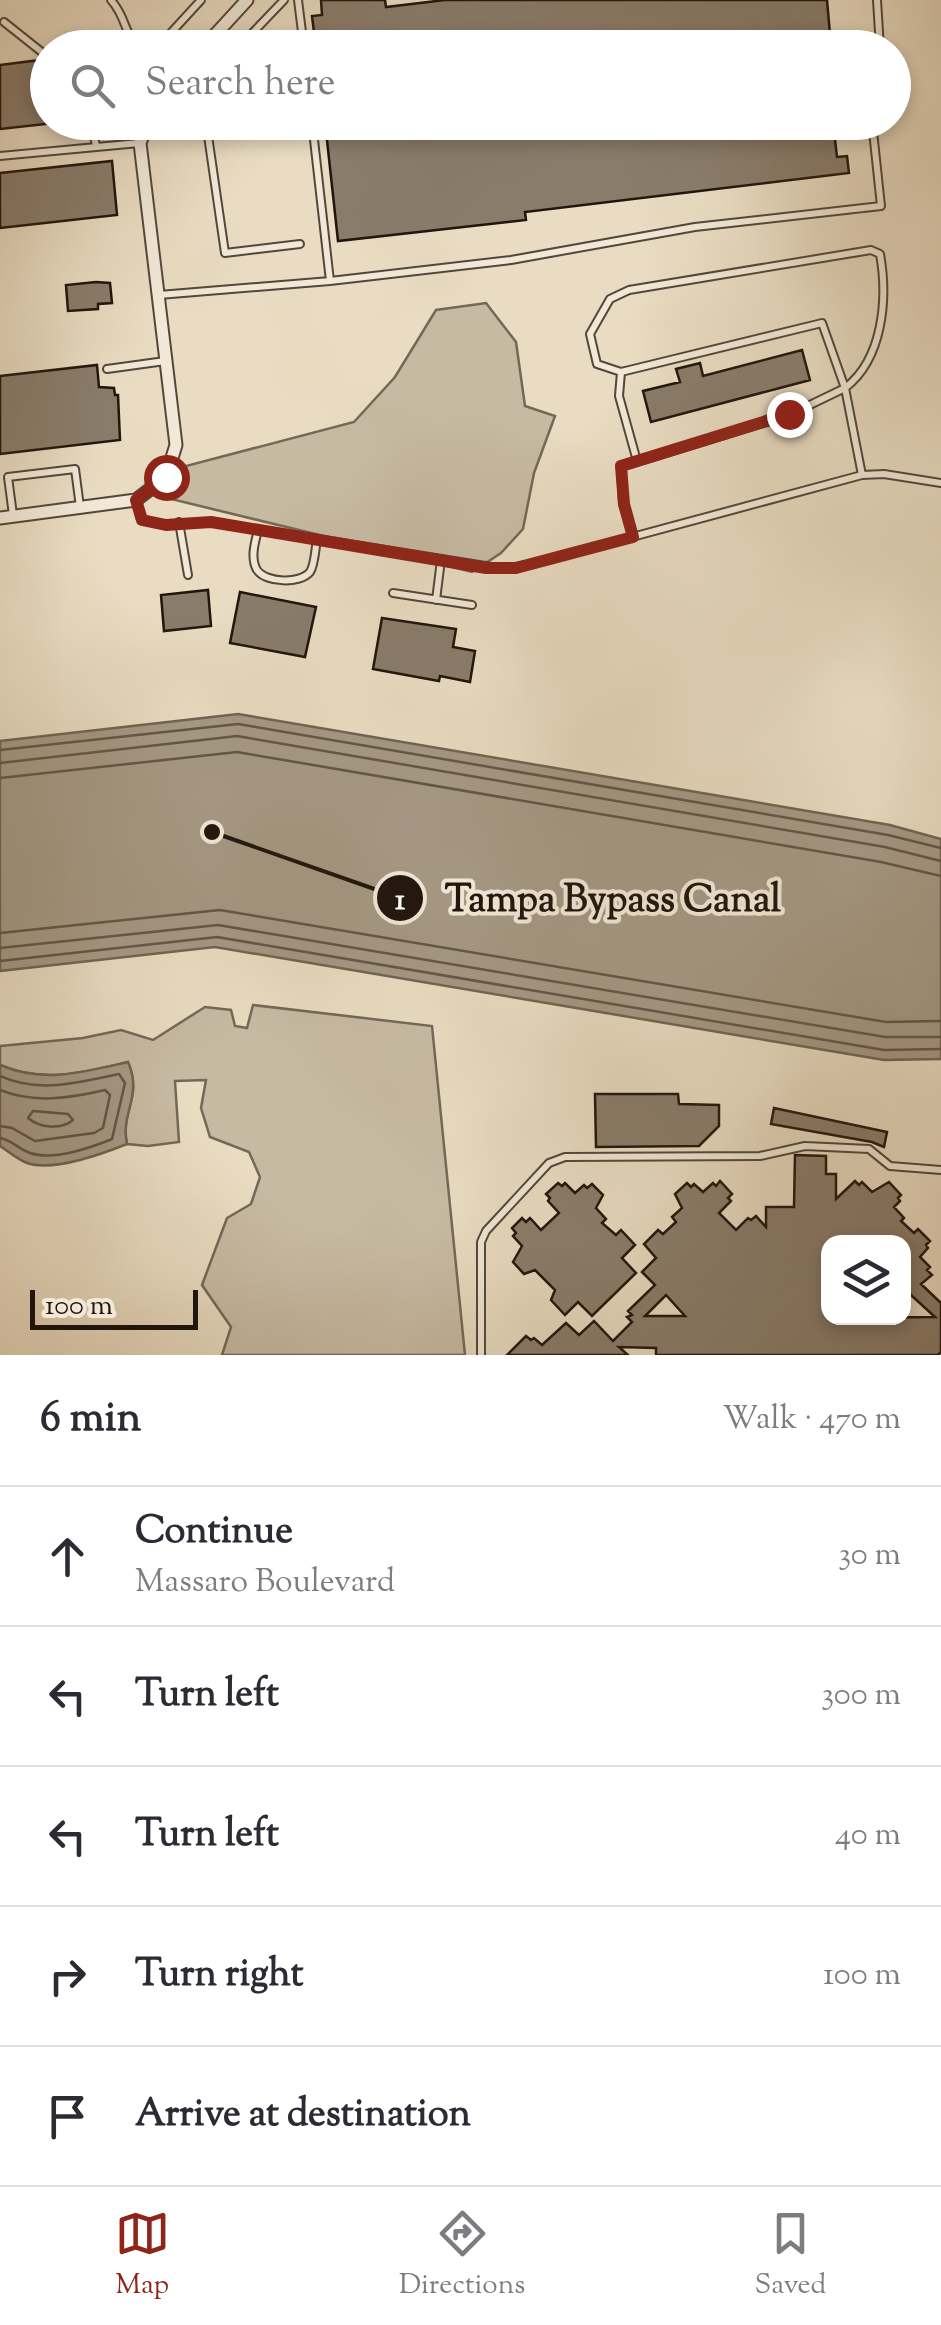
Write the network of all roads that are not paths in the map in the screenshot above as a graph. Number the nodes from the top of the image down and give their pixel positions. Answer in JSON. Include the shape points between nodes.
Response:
{"nodes":[{"id":1,"x":111,"y":0,"type":"edge"},
{"id":2,"x":201,"y":0,"type":"edge"},
{"id":3,"x":247,"y":0,"type":"edge"},
{"id":4,"x":284,"y":0,"type":"edge"},
{"id":5,"x":298,"y":0,"type":"edge"},
{"id":6,"x":876,"y":0,"type":"edge"},
{"id":7,"x":4,"y":22,"type":"dead end"},
{"id":8,"x":128,"y":30,"type":"edge"},
{"id":9,"x":173,"y":30,"type":"edge"},
{"id":10,"x":220,"y":30,"type":"edge"},
{"id":11,"x":255,"y":30,"type":"edge"},
{"id":12,"x":302,"y":30,"type":"edge"},
{"id":13,"x":878,"y":30,"type":"edge"},
{"id":14,"x":30,"y":43,"type":"edge"},
{"id":15,"x":95,"y":140,"type":"edge"},
{"id":16,"x":141,"y":140,"type":"edge"},
{"id":17,"x":209,"y":140,"type":"edge"},
{"id":18,"x":314,"y":140,"type":"edge"},
{"id":19,"x":874,"y":140,"type":"edge"},
{"id":20,"x":140,"y":143,"type":"junction"},
{"id":21,"x":96,"y":146,"type":"junction"},
{"id":22,"x":0,"y":156,"type":"edge"},
{"id":23,"x":300,"y":244,"type":"dead end"},
{"id":24,"x":330,"y":281,"type":"junction"},
{"id":25,"x":158,"y":295,"type":"junction"},
{"id":26,"x":166,"y":361,"type":"junction"},
{"id":27,"x":107,"y":369,"type":"dead end"},
{"id":28,"x":621,"y":372,"type":"junction"},
{"id":29,"x":845,"y":388,"type":"junction"},
{"id":30,"x":636,"y":461,"type":"junction"},
{"id":31,"x":862,"y":475,"type":"junction"},
{"id":32,"x":4,"y":478,"type":"edge"},
{"id":33,"x":941,"y":482,"type":"edge"},
{"id":34,"x":136,"y":500,"type":"junction"},
{"id":35,"x":80,"y":507,"type":"junction"},
{"id":36,"x":7,"y":517,"type":"edge"},
{"id":37,"x":179,"y":522,"type":"junction"},
{"id":38,"x":258,"y":530,"type":"junction"},
{"id":39,"x":633,"y":537,"type":"junction"},
{"id":40,"x":317,"y":540,"type":"junction"},
{"id":41,"x":441,"y":560,"type":"junction"},
{"id":42,"x":188,"y":575,"type":"dead end"},
{"id":43,"x":393,"y":593,"type":"dead end"},
{"id":44,"x":436,"y":600,"type":"junction"},
{"id":45,"x":472,"y":605,"type":"dead end"},
{"id":46,"x":941,"y":1170,"type":"edge"},
{"id":47,"x":481,"y":1355,"type":"edge"}],
"edges":[{"from":1,"to":8,"type":"lane"},
{"from":2,"to":9,"type":"lane"},
{"from":3,"to":10,"type":"street"},
{"from":4,"to":11,"type":"lane"},
{"from":5,"to":12,"type":"lane"},
{"from":6,"to":13,"type":"lane"},
{"from":7,"to":14,"type":"lane"},
{"from":15,"to":21,"type":"lane"},
{"from":16,"to":20,"type":"street"},
{"from":17,"to":23,"type":"lane","via":[[225,253]]},
{"from":18,"to":24,"type":"lane"},
{"from":19,"to":24,"type":"lane","via":[[881,206]]},
{"from":20,"to":21,"type":"lane"},
{"from":20,"to":25,"type":"street"},
{"from":21,"to":22,"type":"lane"},
{"from":24,"to":25,"type":"lane"},
{"from":25,"to":26,"type":"street"},
{"from":26,"to":27,"type":"lane"},
{"from":26,"to":34,"type":"street","via":[[176,445],[166,477]]},
{"from":28,"to":29,"type":"lane","via":[[822,323]]},
{"from":28,"to":29,"type":"lane","via":[[597,364],[590,334],[610,299],[703,275],[871,250],[880,254],[884,312],[862,375]]},
{"from":28,"to":30,"type":"lane","via":[[619,396]]},
{"from":29,"to":30,"type":"lane","via":[[789,414]]},
{"from":29,"to":31,"type":"lane"},
{"from":30,"to":39,"type":"lane","via":[[621,466]]},
{"from":31,"to":33,"type":"lane"},
{"from":31,"to":39,"type":"lane"},
{"from":32,"to":35,"type":"lane","via":[[75,470]]},
{"from":32,"to":36,"type":"lane"},
{"from":34,"to":35,"type":"street"},
{"from":34,"to":37,"type":"lane","via":[[142,520]]},
{"from":35,"to":36,"type":"street"},
{"from":37,"to":38,"type":"lane"},
{"from":37,"to":42,"type":"lane"},
{"from":38,"to":40,"type":"lane"},
{"from":38,"to":40,"type":"lane","via":[[255,566],[269,578],[308,574]]},
{"from":39,"to":41,"type":"lane","via":[[516,568]]},
{"from":40,"to":41,"type":"lane"},
{"from":41,"to":44,"type":"lane"},
{"from":43,"to":44,"type":"lane"},
{"from":44,"to":45,"type":"lane"},
{"from":46,"to":47,"type":"lane","via":[[890,1166],[869,1149],[805,1146],[760,1156],[565,1157],[549,1163],[481,1242]]}]}
